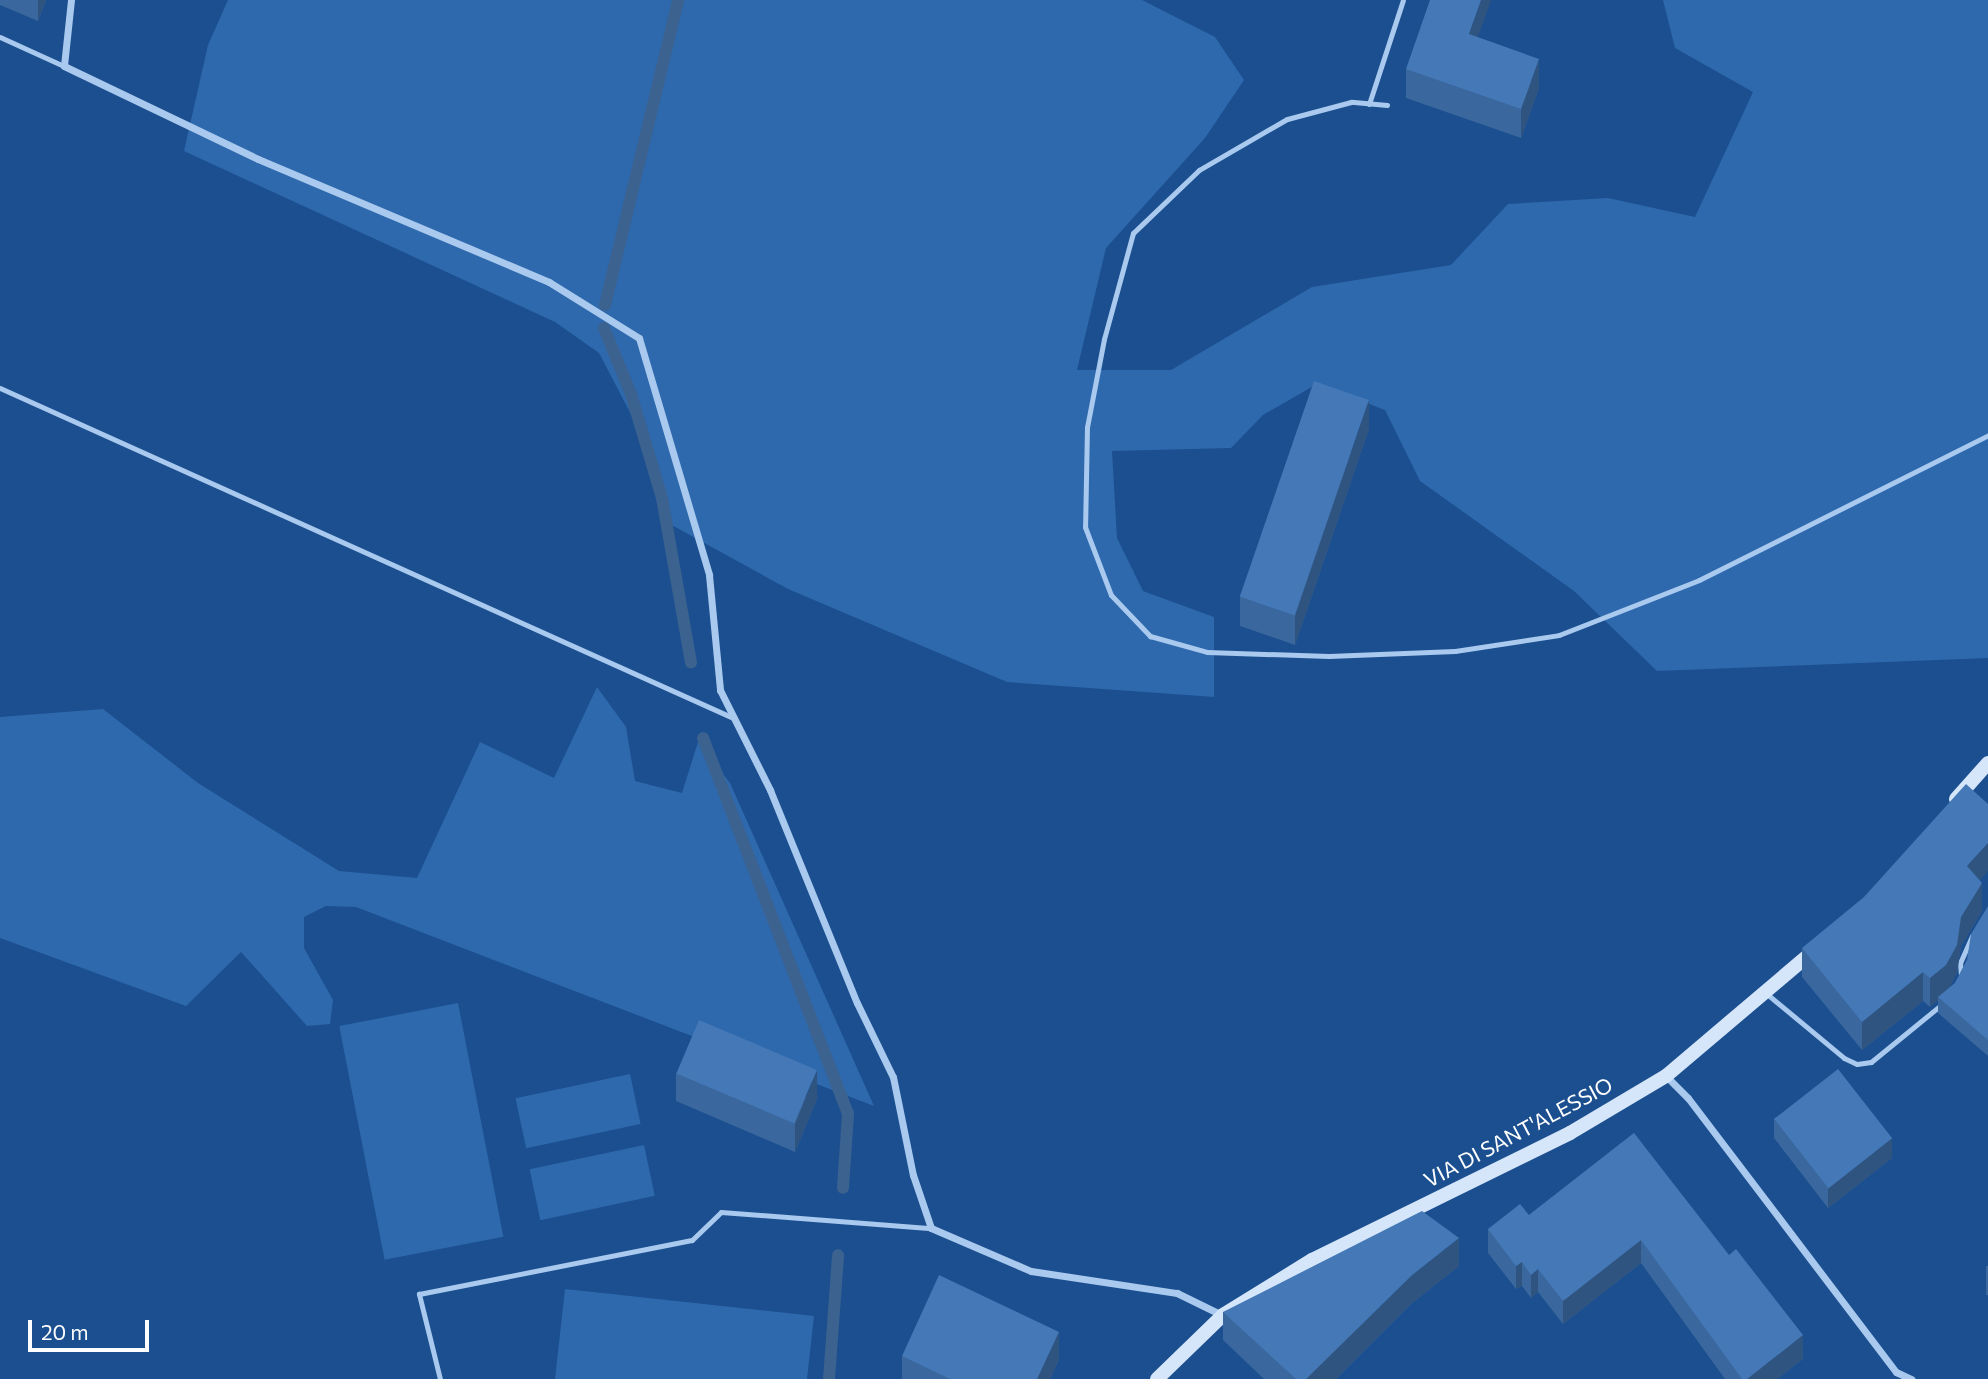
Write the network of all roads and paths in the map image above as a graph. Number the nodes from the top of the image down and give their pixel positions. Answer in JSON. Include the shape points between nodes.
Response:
{"nodes":[{"id":1,"x":71,"y":0,"type":"edge"},
{"id":2,"x":1403,"y":0,"type":"edge"},
{"id":3,"x":0,"y":37,"type":"edge"},
{"id":4,"x":64,"y":66,"type":"junction"},
{"id":5,"x":1369,"y":104,"type":"junction"},
{"id":6,"x":1387,"y":104,"type":"dead end"},
{"id":7,"x":0,"y":388,"type":"edge"},
{"id":8,"x":1988,"y":435,"type":"edge"},
{"id":9,"x":731,"y":717,"type":"junction"},
{"id":10,"x":1986,"y":768,"type":"edge"},
{"id":11,"x":1947,"y":809,"type":"edge"},
{"id":12,"x":1975,"y":930,"type":"edge"},
{"id":13,"x":1827,"y":939,"type":"edge"},
{"id":14,"x":1956,"y":986,"type":"edge"},
{"id":15,"x":1764,"y":992,"type":"junction"},
{"id":16,"x":1950,"y":997,"type":"edge"},
{"id":17,"x":1665,"y":1076,"type":"junction"},
{"id":18,"x":931,"y":1228,"type":"junction"},
{"id":19,"x":1223,"y":1315,"type":"junction"},
{"id":20,"x":440,"y":1379,"type":"edge"},
{"id":21,"x":1157,"y":1379,"type":"edge"},
{"id":22,"x":1911,"y":1379,"type":"edge"}],
"edges":[{"from":1,"to":4,"type":"street"},
{"from":2,"to":5,"type":"lane"},
{"from":3,"to":4,"type":"lane"},
{"from":4,"to":9,"type":"street","via":[[258,159],[549,282],[639,338],[709,575],[720,690]]},
{"from":5,"to":6,"type":"lane"},
{"from":5,"to":8,"type":"lane","via":[[1351,102],[1287,119],[1199,170],[1133,233],[1104,339],[1087,427],[1085,527],[1111,595],[1150,636],[1207,652],[1329,656],[1455,651],[1559,635],[1699,580]]},
{"from":7,"to":9,"type":"lane"},
{"from":9,"to":18,"type":"street","via":[[770,790],[893,1077],[913,1175]]},
{"from":10,"to":11,"type":"street"},
{"from":12,"to":14,"type":"lane","via":[[1960,963],[1962,975]]},
{"from":13,"to":15,"type":"street","name":"VIA DI SANT'ALESSIO"},
{"from":15,"to":16,"type":"lane","via":[[1857,1064],[1871,1062]]},
{"from":15,"to":17,"type":"street","name":"VIA DI SANT'ALESSIO"},
{"from":17,"to":19,"type":"street","name":"VIA DI SANT'ALESSIO","via":[[1570,1133],[1312,1260]]},
{"from":17,"to":22,"type":"street","via":[[1688,1098],[1896,1371]]},
{"from":18,"to":19,"type":"street","via":[[1031,1271],[1178,1293]]},
{"from":18,"to":20,"type":"lane","via":[[721,1212],[692,1240],[419,1294]]},
{"from":19,"to":21,"type":"street","name":"VIA DI SANT'ALESSIO"}]}
